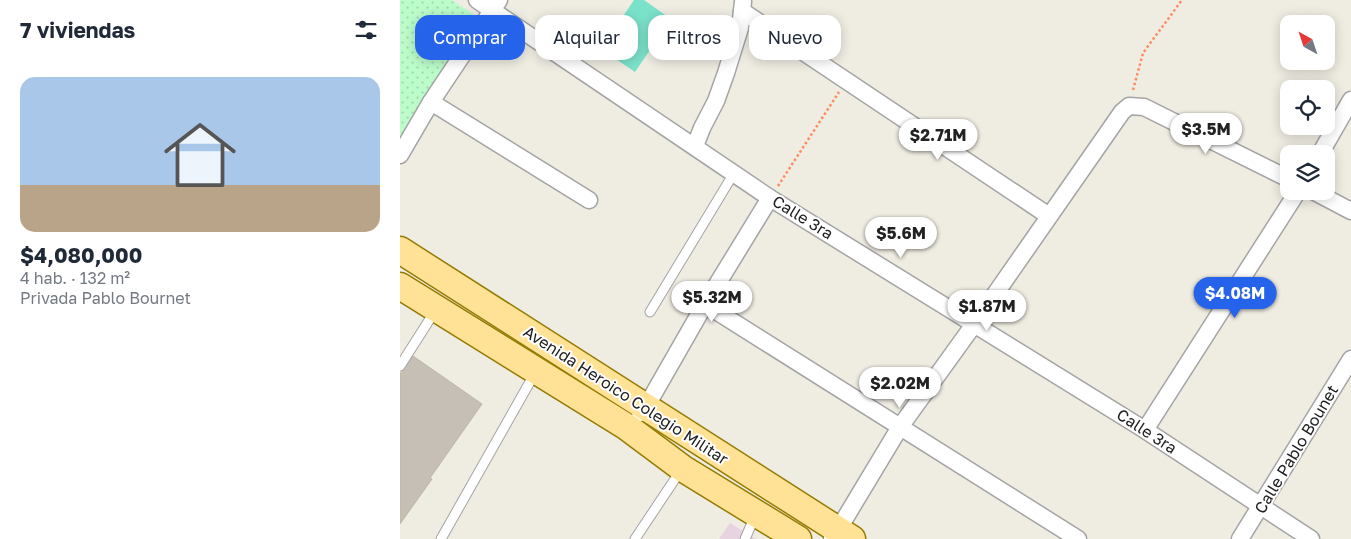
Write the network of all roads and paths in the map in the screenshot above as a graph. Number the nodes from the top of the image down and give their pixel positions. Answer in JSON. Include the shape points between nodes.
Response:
{"nodes":[{"id":1,"x":477,"y":0,"type":"edge"},
{"id":2,"x":1182,"y":0,"type":"edge"},
{"id":3,"x":496,"y":5,"type":"edge"},
{"id":4,"x":743,"y":5,"type":"edge"},
{"id":5,"x":845,"y":80,"type":"junction"},
{"id":6,"x":1351,"y":100,"type":"edge"},
{"id":7,"x":431,"y":102,"type":"junction"},
{"id":8,"x":1129,"y":106,"type":"junction"},
{"id":9,"x":1325,"y":145,"type":"edge"},
{"id":10,"x":695,"y":146,"type":"junction"},
{"id":11,"x":400,"y":155,"type":"edge"},
{"id":12,"x":734,"y":173,"type":"junction"},
{"id":13,"x":1280,"y":175,"type":"edge"},
{"id":14,"x":770,"y":198,"type":"junction"},
{"id":15,"x":589,"y":200,"type":"dead end"},
{"id":16,"x":1292,"y":200,"type":"edge"},
{"id":17,"x":1331,"y":200,"type":"edge"},
{"id":18,"x":1351,"y":211,"type":"edge"},
{"id":19,"x":1049,"y":216,"type":"junction"},
{"id":20,"x":400,"y":250,"type":"edge"},
{"id":21,"x":400,"y":286,"type":"edge"},
{"id":22,"x":705,"y":304,"type":"junction"},
{"id":23,"x":437,"y":309,"type":"junction"},
{"id":24,"x":650,"y":312,"type":"dead end"},
{"id":25,"x":975,"y":323,"type":"junction"},
{"id":26,"x":1351,"y":359,"type":"edge"},
{"id":27,"x":400,"y":366,"type":"edge"},
{"id":28,"x":536,"y":371,"type":"junction"},
{"id":29,"x":646,"y":406,"type":"junction"},
{"id":30,"x":626,"y":427,"type":"junction"},
{"id":31,"x":900,"y":427,"type":"junction"},
{"id":32,"x":1145,"y":430,"type":"junction"},
{"id":33,"x":682,"y":468,"type":"junction"},
{"id":34,"x":1261,"y":507,"type":"junction"},
{"id":35,"x":756,"y":513,"type":"junction"},
{"id":36,"x":840,"y":536,"type":"edge"},
{"id":37,"x":441,"y":539,"type":"edge"},
{"id":38,"x":636,"y":539,"type":"edge"},
{"id":39,"x":745,"y":539,"type":"edge"},
{"id":40,"x":798,"y":539,"type":"edge"},
{"id":41,"x":1078,"y":539,"type":"edge"},
{"id":42,"x":1240,"y":539,"type":"edge"},
{"id":43,"x":1311,"y":539,"type":"edge"}],
"edges":[{"from":1,"to":3,"type":"street","name":"Calle 3ra"},
{"from":2,"to":8,"type":"path","via":[[1143,53]]},
{"from":3,"to":7,"type":"street"},
{"from":3,"to":10,"type":"street","name":"Calle 3ra"},
{"from":4,"to":5,"type":"street"},
{"from":4,"to":10,"type":"street","via":[[740,28],[726,73]]},
{"from":5,"to":14,"type":"path"},
{"from":5,"to":19,"type":"street"},
{"from":6,"to":9,"type":"street"},
{"from":7,"to":11,"type":"street"},
{"from":7,"to":15,"type":"street"},
{"from":8,"to":13,"type":"street","via":[[1144,107]]},
{"from":8,"to":19,"type":"street","via":[[1116,118]]},
{"from":10,"to":12,"type":"street","name":"Calle 3ra"},
{"from":12,"to":14,"type":"street","name":"Calle 3ra"},
{"from":12,"to":24,"type":"lane"},
{"from":14,"to":22,"type":"street"},
{"from":14,"to":25,"type":"street","name":"Calle 3ra"},
{"from":16,"to":32,"type":"street"},
{"from":17,"to":18,"type":"street"},
{"from":19,"to":25,"type":"street"},
{"from":20,"to":29,"type":"main road","name":"Avenida Heroico Colegio Militar"},
{"from":21,"to":23,"type":"main road","name":"Avenida Heroico Colegio Militar"},
{"from":22,"to":29,"type":"street"},
{"from":22,"to":31,"type":"street"},
{"from":23,"to":27,"type":"lane"},
{"from":23,"to":28,"type":"main road","name":"Avenida Heroico Colegio Militar"},
{"from":25,"to":31,"type":"street"},
{"from":25,"to":32,"type":"street","name":"Calle 3ra"},
{"from":26,"to":34,"type":"street","name":"Calle Pablo Bounet"},
{"from":28,"to":30,"type":"main road","name":"Avenida Heroico Colegio Militar"},
{"from":28,"to":37,"type":"lane"},
{"from":29,"to":30,"type":"street"},
{"from":29,"to":36,"type":"main road","name":"Avenida Heroico Colegio Militar"},
{"from":30,"to":33,"type":"main road","name":"Avenida Heroico Colegio Militar"},
{"from":31,"to":36,"type":"street"},
{"from":31,"to":41,"type":"street"},
{"from":32,"to":34,"type":"street","name":"Calle 3ra"},
{"from":33,"to":35,"type":"main road","name":"Avenida Heroico Colegio Militar"},
{"from":33,"to":38,"type":"lane"},
{"from":34,"to":42,"type":"street","name":"Calle Pablo Bounet"},
{"from":34,"to":43,"type":"street","name":"Calle 3ra"},
{"from":35,"to":39,"type":"lane"},
{"from":35,"to":40,"type":"main road","name":"Avenida Heroico Colegio Militar"}]}
